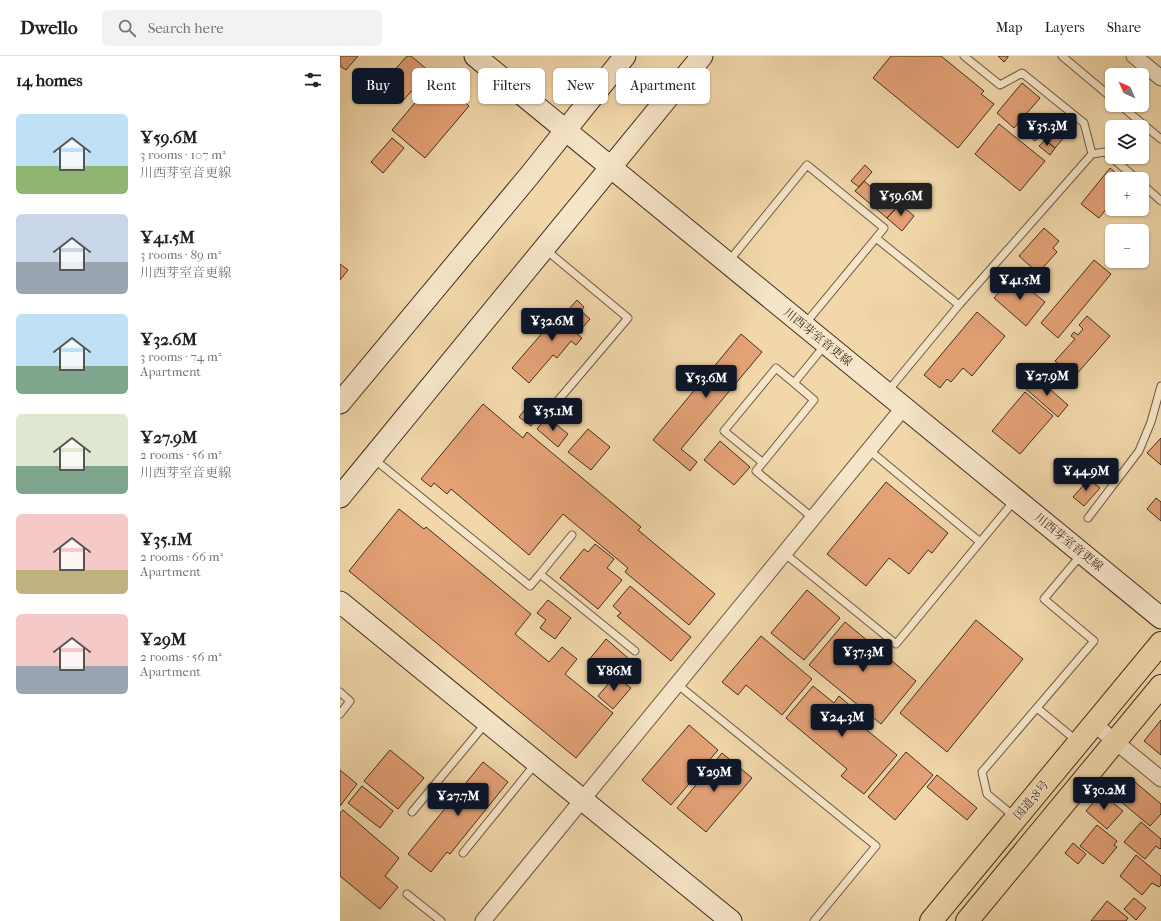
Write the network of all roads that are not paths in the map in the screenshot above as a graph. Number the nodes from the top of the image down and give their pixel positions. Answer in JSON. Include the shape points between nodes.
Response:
{"nodes":[{"id":1,"x":475,"y":56,"type":"edge"},
{"id":2,"x":625,"y":56,"type":"edge"},
{"id":3,"x":702,"y":56,"type":"edge"},
{"id":4,"x":964,"y":56,"type":"edge"},
{"id":5,"x":1062,"y":56,"type":"edge"},
{"id":6,"x":1134,"y":56,"type":"edge"},
{"id":7,"x":1161,"y":78,"type":"edge"},
{"id":8,"x":1105,"y":92,"type":"edge"},
{"id":9,"x":1128,"y":112,"type":"edge"},
{"id":10,"x":566,"y":130,"type":"junction"},
{"id":11,"x":1161,"y":139,"type":"edge"},
{"id":12,"x":1092,"y":154,"type":"junction"},
{"id":13,"x":611,"y":167,"type":"junction"},
{"id":14,"x":1128,"y":172,"type":"edge"},
{"id":15,"x":1149,"y":191,"type":"edge"},
{"id":16,"x":1161,"y":202,"type":"edge"},
{"id":17,"x":876,"y":238,"type":"junction"},
{"id":18,"x":545,"y":248,"type":"junction"},
{"id":19,"x":727,"y":262,"type":"junction"},
{"id":20,"x":959,"y":305,"type":"junction"},
{"id":21,"x":804,"y":326,"type":"junction"},
{"id":22,"x":826,"y":344,"type":"junction"},
{"id":23,"x":794,"y":383,"type":"junction"},
{"id":24,"x":1161,"y":386,"type":"edge"},
{"id":25,"x":886,"y":393,"type":"junction"},
{"id":26,"x":340,"y":403,"type":"edge"},
{"id":27,"x":555,"y":404,"type":"dead end"},
{"id":28,"x":904,"y":407,"type":"junction"},
{"id":29,"x":869,"y":450,"type":"junction"},
{"id":30,"x":372,"y":457,"type":"junction"},
{"id":31,"x":762,"y":462,"type":"junction"},
{"id":32,"x":343,"y":489,"type":"edge"},
{"id":33,"x":1016,"y":499,"type":"junction"},
{"id":34,"x":813,"y":518,"type":"junction"},
{"id":35,"x":1088,"y":518,"type":"dead end"},
{"id":36,"x":572,"y":535,"type":"dead end"},
{"id":37,"x":980,"y":542,"type":"junction"},
{"id":38,"x":784,"y":553,"type":"junction"},
{"id":39,"x":1082,"y":554,"type":"junction"},
{"id":40,"x":540,"y":574,"type":"junction"},
{"id":41,"x":340,"y":602,"type":"edge"},
{"id":42,"x":1161,"y":618,"type":"edge"},
{"id":43,"x":1161,"y":642,"type":"edge"},
{"id":44,"x":635,"y":651,"type":"dead end"},
{"id":45,"x":677,"y":684,"type":"junction"},
{"id":46,"x":1161,"y":686,"type":"edge"},
{"id":47,"x":340,"y":692,"type":"edge"},
{"id":48,"x":1037,"y":708,"type":"junction"},
{"id":49,"x":340,"y":714,"type":"edge"},
{"id":50,"x":487,"y":721,"type":"junction"},
{"id":51,"x":1094,"y":724,"type":"junction"},
{"id":52,"x":1079,"y":742,"type":"junction"},
{"id":53,"x":1116,"y":742,"type":"junction"},
{"id":54,"x":537,"y":762,"type":"junction"},
{"id":55,"x":1161,"y":779,"type":"edge"},
{"id":56,"x":583,"y":800,"type":"junction"},
{"id":57,"x":412,"y":812,"type":"dead end"},
{"id":58,"x":1016,"y":818,"type":"junction"},
{"id":59,"x":463,"y":853,"type":"dead end"},
{"id":60,"x":407,"y":894,"type":"dead end"},
{"id":61,"x":440,"y":921,"type":"edge"},
{"id":62,"x":483,"y":921,"type":"edge"},
{"id":63,"x":731,"y":921,"type":"edge"},
{"id":64,"x":814,"y":921,"type":"edge"},
{"id":65,"x":932,"y":921,"type":"edge"},
{"id":66,"x":967,"y":921,"type":"edge"}],
"edges":[{"from":1,"to":10,"type":"street","name":"川西芽室音更線"},
{"from":2,"to":10,"type":"street"},
{"from":3,"to":13,"type":"street"},
{"from":4,"to":12,"type":"lane","via":[[1000,85],[1022,73],[1084,124]]},
{"from":5,"to":8,"type":"lane"},
{"from":6,"to":7,"type":"street"},
{"from":9,"to":11,"type":"lane"},
{"from":10,"to":13,"type":"street","name":"川西芽室音更線"},
{"from":10,"to":26,"type":"street"},
{"from":12,"to":14,"type":"lane","via":[[1105,152]]},
{"from":12,"to":20,"type":"lane"},
{"from":13,"to":18,"type":"street"},
{"from":13,"to":19,"type":"street","name":"川西芽室音更線"},
{"from":15,"to":16,"type":"lane"},
{"from":17,"to":19,"type":"lane","via":[[884,228],[807,165]]},
{"from":17,"to":20,"type":"lane"},
{"from":17,"to":21,"type":"lane"},
{"from":18,"to":27,"type":"lane","via":[[628,318]]},
{"from":18,"to":30,"type":"street"},
{"from":19,"to":21,"type":"street","name":"川西芽室音更線"},
{"from":20,"to":25,"type":"lane"},
{"from":21,"to":22,"type":"street","name":"川西芽室音更線"},
{"from":22,"to":23,"type":"lane"},
{"from":22,"to":25,"type":"street","name":"川西芽室音更線"},
{"from":23,"to":31,"type":"lane","via":[[814,400]]},
{"from":23,"to":31,"type":"lane","via":[[776,368],[724,431]]},
{"from":24,"to":35,"type":"lane","via":[[1140,451]]},
{"from":25,"to":28,"type":"street","name":"川西芽室音更線"},
{"from":28,"to":29,"type":"street"},
{"from":28,"to":33,"type":"street","name":"川西芽室音更線"},
{"from":29,"to":34,"type":"street"},
{"from":29,"to":37,"type":"lane"},
{"from":30,"to":32,"type":"street"},
{"from":30,"to":40,"type":"lane","via":[[530,586]]},
{"from":31,"to":34,"type":"lane","via":[[756,471]]},
{"from":33,"to":37,"type":"lane"},
{"from":33,"to":39,"type":"street","name":"川西芽室音更線"},
{"from":34,"to":38,"type":"street"},
{"from":36,"to":40,"type":"lane"},
{"from":37,"to":38,"type":"lane","via":[[896,644]]},
{"from":38,"to":45,"type":"street"},
{"from":39,"to":42,"type":"street","name":"川西芽室音更線"},
{"from":39,"to":48,"type":"lane","via":[[1044,599],[1094,642]]},
{"from":40,"to":44,"type":"lane"},
{"from":41,"to":50,"type":"street"},
{"from":43,"to":51,"type":"highway","name":"国道38号"},
{"from":45,"to":56,"type":"street"},
{"from":45,"to":64,"type":"lane","via":[[876,846]]},
{"from":46,"to":53,"type":"highway"},
{"from":47,"to":49,"type":"lane","via":[[350,701]]},
{"from":48,"to":52,"type":"lane"},
{"from":48,"to":58,"type":"lane","via":[[982,772],[987,794]]},
{"from":50,"to":54,"type":"street"},
{"from":50,"to":57,"type":"lane"},
{"from":51,"to":52,"type":"highway","name":"国道38号"},
{"from":51,"to":53,"type":"street"},
{"from":52,"to":58,"type":"highway","name":"国道38号"},
{"from":53,"to":55,"type":"street"},
{"from":53,"to":66,"type":"highway"},
{"from":54,"to":56,"type":"street"},
{"from":54,"to":59,"type":"lane"},
{"from":56,"to":62,"type":"street"},
{"from":56,"to":63,"type":"street"},
{"from":58,"to":65,"type":"highway","name":"国道38号"},
{"from":60,"to":61,"type":"lane"}]}
